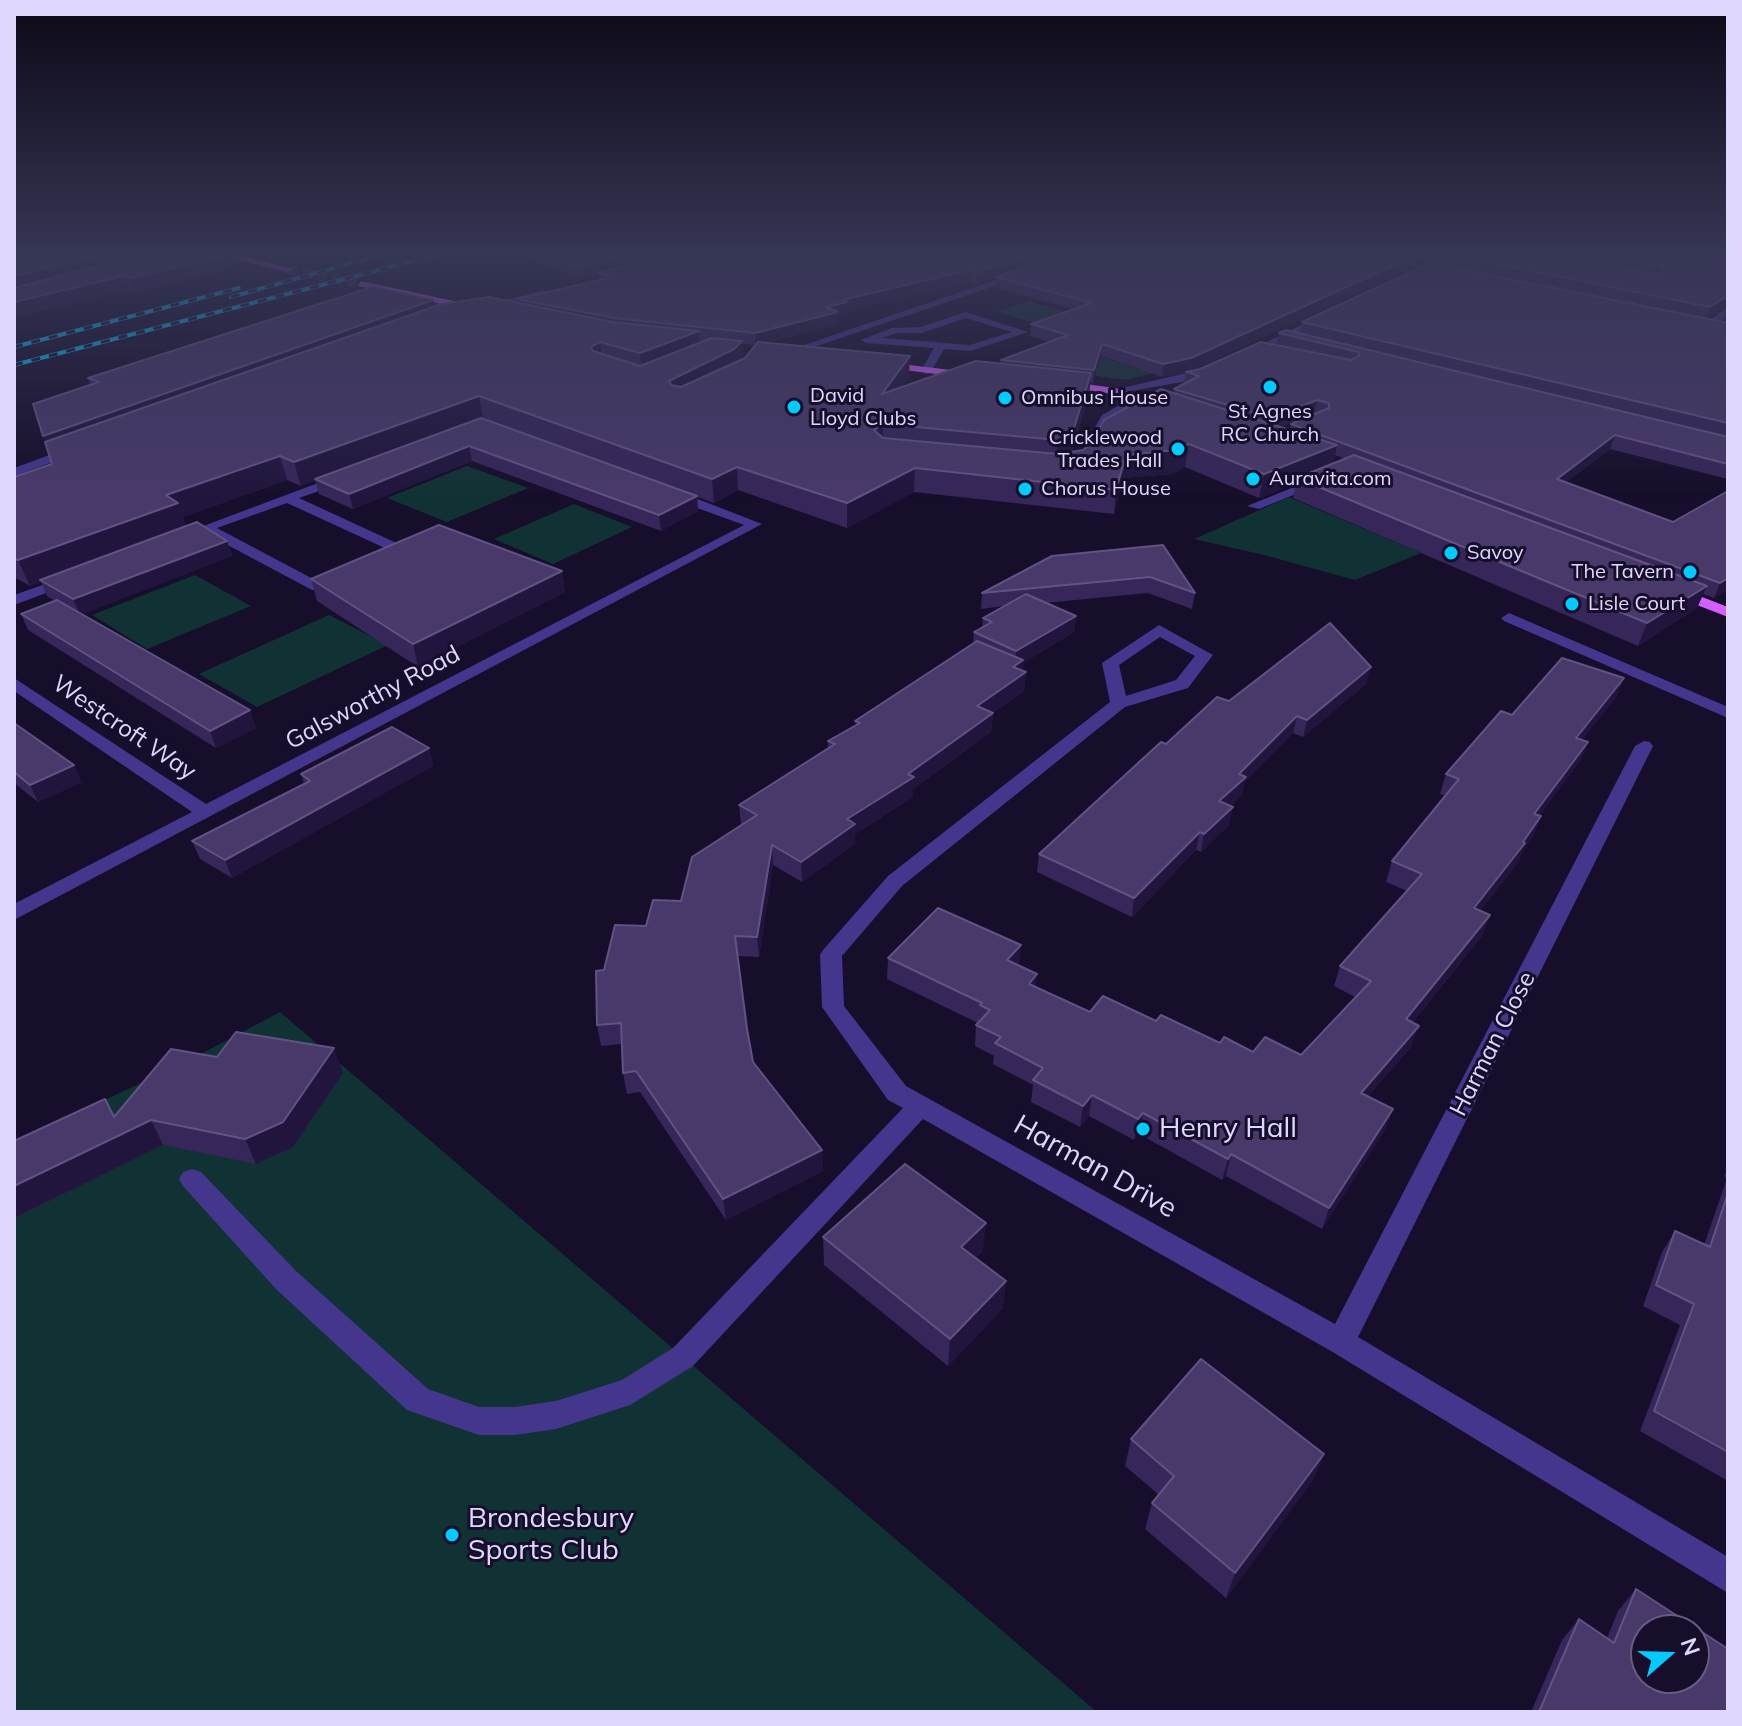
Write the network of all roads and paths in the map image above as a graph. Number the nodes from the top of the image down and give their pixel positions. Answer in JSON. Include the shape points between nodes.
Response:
{"nodes":[{"id":1,"x":835,"y":336,"type":"edge"},
{"id":2,"x":879,"y":336,"type":"edge"},
{"id":3,"x":968,"y":336,"type":"edge"},
{"id":4,"x":1011,"y":336,"type":"edge"},
{"id":5,"x":1284,"y":336,"type":"joint"},
{"id":6,"x":990,"y":342,"type":"junction"},
{"id":7,"x":1310,"y":342,"type":"edge"},
{"id":8,"x":936,"y":345,"type":"junction"},
{"id":9,"x":1260,"y":348,"type":"junction"},
{"id":10,"x":1284,"y":353,"type":"edge"},
{"id":11,"x":773,"y":356,"type":"joint"},
{"id":12,"x":807,"y":359,"type":"edge"},
{"id":13,"x":1233,"y":360,"type":"edge"},
{"id":14,"x":866,"y":363,"type":"edge"},
{"id":15,"x":1220,"y":365,"type":"edge"},
{"id":16,"x":922,"y":370,"type":"junction"},
{"id":17,"x":984,"y":376,"type":"edge"},
{"id":18,"x":1042,"y":382,"type":"edge"},
{"id":19,"x":1115,"y":391,"type":"junction"},
{"id":20,"x":1140,"y":398,"type":"junction"},
{"id":21,"x":1185,"y":412,"type":"edge"},
{"id":22,"x":88,"y":445,"type":"edge"},
{"id":23,"x":1087,"y":454,"type":"edge"},
{"id":24,"x":14,"y":472,"type":"edge"},
{"id":25,"x":358,"y":472,"type":"edge"},
{"id":26,"x":1338,"y":474,"type":"edge"},
{"id":27,"x":655,"y":488,"type":"edge"},
{"id":28,"x":288,"y":498,"type":"junction"},
{"id":29,"x":1254,"y":506,"type":"dead end"},
{"id":30,"x":206,"y":528,"type":"junction"},
{"id":31,"x":162,"y":545,"type":"edge"},
{"id":32,"x":88,"y":572,"type":"edge"},
{"id":33,"x":1668,"y":589,"type":"edge"},
{"id":34,"x":14,"y":600,"type":"edge"},
{"id":35,"x":1728,"y":612,"type":"edge"},
{"id":36,"x":1509,"y":618,"type":"dead end"},
{"id":37,"x":14,"y":683,"type":"edge"},
{"id":38,"x":1119,"y":703,"type":"junction"},
{"id":39,"x":1728,"y":713,"type":"edge"},
{"id":40,"x":1644,"y":746,"type":"dead end"},
{"id":41,"x":206,"y":813,"type":"junction"},
{"id":42,"x":14,"y":913,"type":"edge"},
{"id":43,"x":920,"y":1106,"type":"junction"},
{"id":44,"x":192,"y":1179,"type":"dead end"},
{"id":45,"x":1341,"y":1342,"type":"junction"},
{"id":46,"x":1728,"y":1576,"type":"edge"}],
"edges":[{"from":1,"to":11,"type":"street"},
{"from":2,"to":8,"type":"street","via":[[866,340]]},
{"from":3,"to":6,"type":"street"},
{"from":4,"to":6,"type":"street"},
{"from":5,"to":7,"type":"street"},
{"from":5,"to":9,"type":"street"},
{"from":6,"to":8,"type":"street","via":[[971,348]]},
{"from":8,"to":16,"type":"street"},
{"from":9,"to":10,"type":"street"},
{"from":9,"to":13,"type":"street"},
{"from":11,"to":12,"type":"main road"},
{"from":14,"to":16,"type":"main road"},
{"from":15,"to":19,"type":"street","via":[[1193,377]]},
{"from":16,"to":17,"type":"main road"},
{"from":18,"to":19,"type":"main road"},
{"from":19,"to":20,"type":"main road"},
{"from":20,"to":21,"type":"main road"},
{"from":20,"to":23,"type":"street","via":[[1106,417]]},
{"from":22,"to":24,"type":"street"},
{"from":25,"to":28,"type":"street"},
{"from":26,"to":29,"type":"street"},
{"from":27,"to":41,"type":"street","name":"Galsworthy Road","via":[[755,524]]},
{"from":28,"to":30,"type":"street"},
{"from":28,"to":30,"type":"street","via":[[398,549],[317,587]]},
{"from":30,"to":31,"type":"street"},
{"from":32,"to":34,"type":"street"},
{"from":33,"to":35,"type":"main road"},
{"from":36,"to":39,"type":"street"},
{"from":37,"to":41,"type":"street","name":"Westcroft Way"},
{"from":38,"to":38,"type":"street","name":"Harman Drive","via":[[1110,663],[1159,630],[1205,655],[1182,684]]},
{"from":38,"to":43,"type":"street","name":"Harman Drive","via":[[895,881],[831,955],[833,1007],[897,1093]]},
{"from":40,"to":45,"type":"street","name":"Harman Close"},
{"from":41,"to":42,"type":"street","name":"Galsworthy Road"},
{"from":43,"to":44,"type":"street","via":[[683,1357],[630,1391],[556,1415],[515,1421],[479,1421],[418,1400],[286,1280]]},
{"from":43,"to":45,"type":"street","name":"Harman Drive"},
{"from":45,"to":46,"type":"street","name":"Harman Drive"}]}
